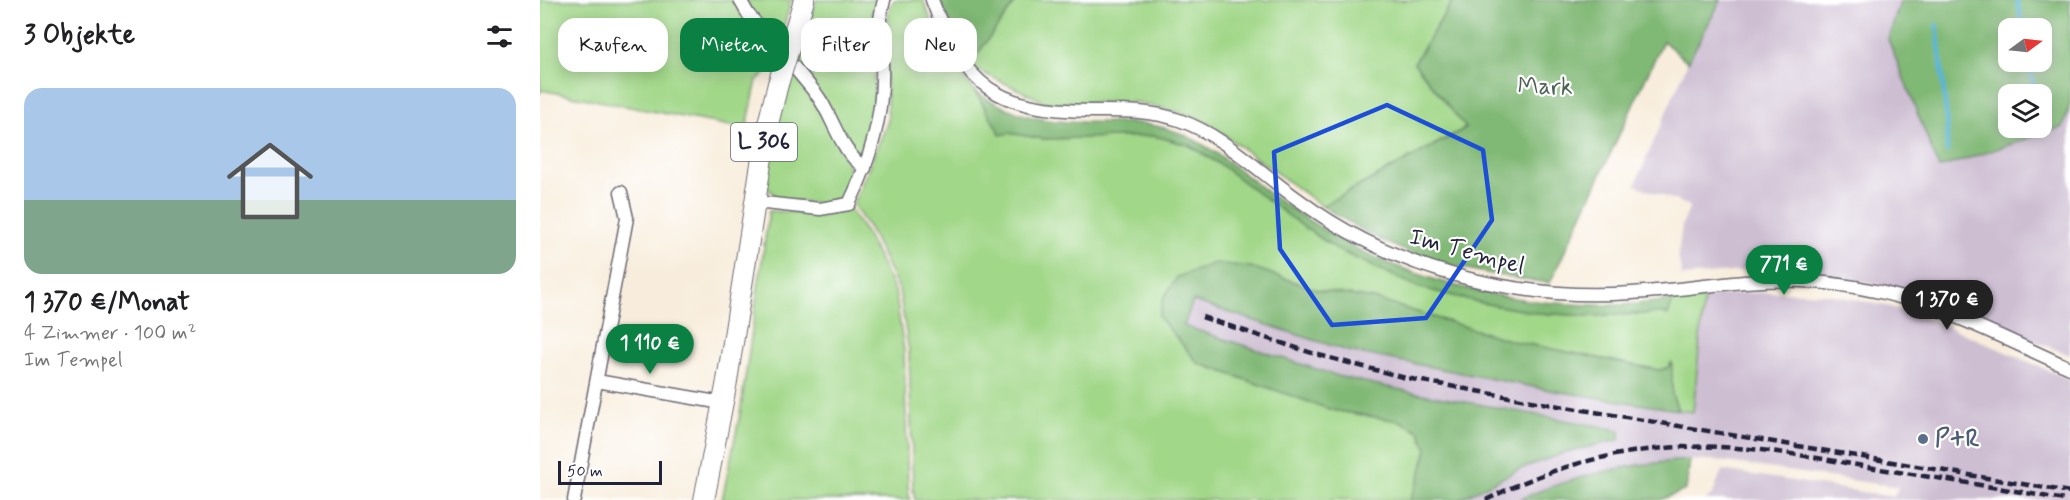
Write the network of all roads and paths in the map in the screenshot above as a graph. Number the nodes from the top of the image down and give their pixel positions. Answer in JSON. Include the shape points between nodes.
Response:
{"nodes":[{"id":1,"x":740,"y":0,"type":"edge"},
{"id":2,"x":804,"y":0,"type":"edge"},
{"id":3,"x":884,"y":0,"type":"edge"},
{"id":4,"x":932,"y":0,"type":"edge"},
{"id":5,"x":865,"y":168,"type":"junction"},
{"id":6,"x":621,"y":192,"type":"dead end"},
{"id":7,"x":755,"y":202,"type":"junction"},
{"id":8,"x":2070,"y":368,"type":"edge"},
{"id":9,"x":597,"y":381,"type":"junction"},
{"id":10,"x":722,"y":403,"type":"junction"},
{"id":11,"x":574,"y":500,"type":"edge"},
{"id":12,"x":704,"y":500,"type":"edge"}],
"edges":[{"from":1,"to":5,"type":"street","via":[[818,97],[847,149]]},
{"from":2,"to":7,"type":"main road","number":"L 306","bridge":true,"via":[[766,132]]},
{"from":3,"to":5,"type":"street","via":[[879,37],[880,104]]},
{"from":4,"to":8,"type":"street","name":"Im Tempel","via":[[958,58],[981,82],[1008,99],[1054,110],[1135,111],[1178,120],[1220,141],[1332,222],[1394,253],[1469,279],[1539,292],[1601,295],[1774,280],[1827,283],[1909,300]]},
{"from":5,"to":7,"type":"street","via":[[849,204],[820,209]]},
{"from":6,"to":9,"type":"street","via":[[627,218]]},
{"from":7,"to":10,"type":"main road","number":"L 306"},
{"from":9,"to":10,"type":"street"},
{"from":9,"to":11,"type":"street"},
{"from":10,"to":12,"type":"main road","number":"L 306"}]}
